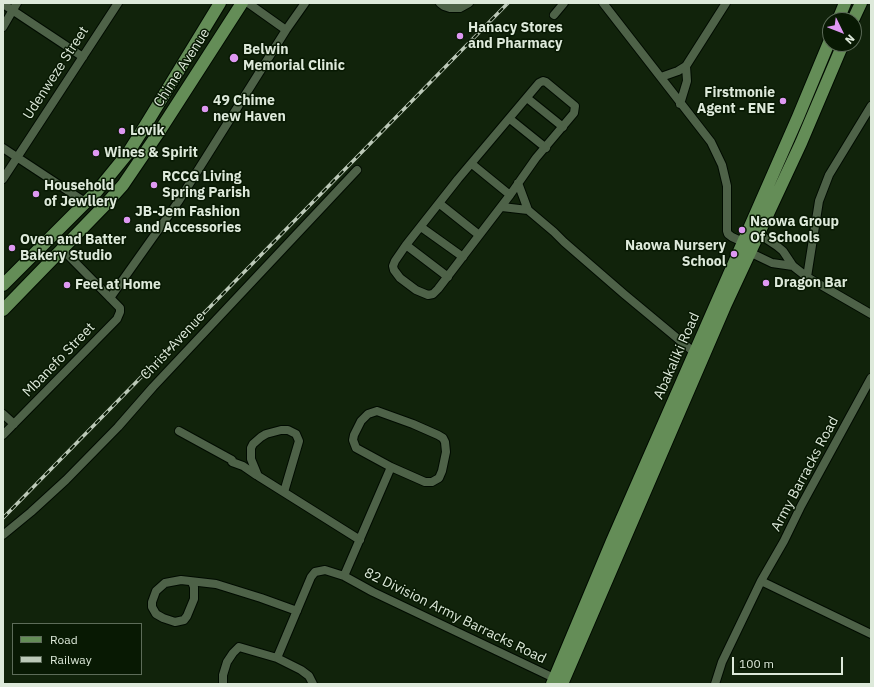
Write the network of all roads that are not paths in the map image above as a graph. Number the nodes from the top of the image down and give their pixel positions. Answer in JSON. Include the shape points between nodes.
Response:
{"nodes":[{"id":1,"x":118,"y":3,"type":"edge"},
{"id":2,"x":220,"y":3,"type":"edge"},
{"id":3,"x":242,"y":3,"type":"edge"},
{"id":4,"x":248,"y":3,"type":"edge"},
{"id":5,"x":305,"y":3,"type":"edge"},
{"id":6,"x":440,"y":3,"type":"edge"},
{"id":7,"x":469,"y":3,"type":"edge"},
{"id":8,"x":564,"y":3,"type":"edge"},
{"id":9,"x":603,"y":3,"type":"edge"},
{"id":10,"x":726,"y":3,"type":"edge"},
{"id":11,"x":3,"y":4,"type":"edge"},
{"id":12,"x":15,"y":7,"type":"edge"},
{"id":13,"x":554,"y":15,"type":"dead end"},
{"id":14,"x":3,"y":27,"type":"edge"},
{"id":15,"x":286,"y":30,"type":"junction"},
{"id":16,"x":825,"y":52,"type":"edge"},
{"id":17,"x":840,"y":52,"type":"edge"},
{"id":18,"x":83,"y":56,"type":"junction"},
{"id":19,"x":686,"y":66,"type":"junction"},
{"id":20,"x":660,"y":77,"type":"junction"},
{"id":21,"x":527,"y":98,"type":"junction"},
{"id":22,"x":680,"y":104,"type":"junction"},
{"id":23,"x":871,"y":106,"type":"edge"},
{"id":24,"x":510,"y":119,"type":"junction"},
{"id":25,"x":563,"y":127,"type":"junction"},
{"id":26,"x":3,"y":148,"type":"edge"},
{"id":27,"x":546,"y":148,"type":"junction"},
{"id":28,"x":17,"y":158,"type":"junction"},
{"id":29,"x":472,"y":164,"type":"junction"},
{"id":30,"x":357,"y":170,"type":"dead end"},
{"id":31,"x":3,"y":179,"type":"edge"},
{"id":32,"x":518,"y":183,"type":"junction"},
{"id":33,"x":510,"y":195,"type":"junction"},
{"id":34,"x":85,"y":202,"type":"junction"},
{"id":35,"x":440,"y":204,"type":"junction"},
{"id":36,"x":502,"y":207,"type":"junction"},
{"id":37,"x":528,"y":210,"type":"junction"},
{"id":38,"x":421,"y":227,"type":"junction"},
{"id":39,"x":754,"y":231,"type":"junction"},
{"id":40,"x":479,"y":235,"type":"junction"},
{"id":41,"x":406,"y":245,"type":"junction"},
{"id":42,"x":745,"y":248,"type":"junction"},
{"id":43,"x":62,"y":249,"type":"junction"},
{"id":44,"x":463,"y":257,"type":"junction"},
{"id":45,"x":793,"y":266,"type":"junction"},
{"id":46,"x":448,"y":277,"type":"junction"},
{"id":47,"x":807,"y":277,"type":"junction"},
{"id":48,"x":3,"y":285,"type":"edge"},
{"id":49,"x":110,"y":298,"type":"junction"},
{"id":50,"x":3,"y":310,"type":"edge"},
{"id":51,"x":871,"y":314,"type":"edge"},
{"id":52,"x":695,"y":353,"type":"junction"},
{"id":53,"x":871,"y":378,"type":"edge"},
{"id":54,"x":3,"y":414,"type":"edge"},
{"id":55,"x":14,"y":424,"type":"junction"},
{"id":56,"x":179,"y":431,"type":"dead end"},
{"id":57,"x":3,"y":435,"type":"edge"},
{"id":58,"x":391,"y":467,"type":"junction"},
{"id":59,"x":258,"y":476,"type":"junction"},
{"id":60,"x":284,"y":492,"type":"junction"},
{"id":61,"x":3,"y":535,"type":"edge"},
{"id":62,"x":360,"y":540,"type":"junction"},
{"id":63,"x":344,"y":576,"type":"junction"},
{"id":64,"x":761,"y":581,"type":"junction"},
{"id":65,"x":192,"y":582,"type":"junction"},
{"id":66,"x":297,"y":611,"type":"junction"},
{"id":67,"x":871,"y":634,"type":"edge"},
{"id":68,"x":277,"y":658,"type":"junction"},
{"id":69,"x":556,"y":682,"type":"edge"},
{"id":70,"x":223,"y":684,"type":"edge"},
{"id":71,"x":313,"y":684,"type":"edge"},
{"id":72,"x":714,"y":684,"type":"edge"}],
"edges":[{"from":1,"to":18,"type":"street","name":"Udenweze Street"},
{"from":2,"to":34,"type":"main road","name":"Chime Avenue","via":[[128,153]]},
{"from":3,"to":43,"type":"main road","name":"Chime Avenue","via":[[123,185]]},
{"from":4,"to":15,"type":"street"},
{"from":5,"to":15,"type":"street"},
{"from":6,"to":7,"type":"street","via":[[450,8],[460,8]]},
{"from":8,"to":13,"type":"street"},
{"from":9,"to":20,"type":"street"},
{"from":10,"to":19,"type":"street"},
{"from":11,"to":12,"type":"street"},
{"from":12,"to":14,"type":"street"},
{"from":12,"to":18,"type":"street"},
{"from":15,"to":49,"type":"street","via":[[178,202]]},
{"from":16,"to":39,"type":"main road","name":"Abakaliki Road"},
{"from":17,"to":39,"type":"main road","name":"Abakaliki Road","via":[[801,143]]},
{"from":18,"to":28,"type":"street","name":"Udenweze Street"},
{"from":19,"to":20,"type":"street"},
{"from":19,"to":22,"type":"street","via":[[687,81]]},
{"from":20,"to":22,"type":"street"},
{"from":21,"to":24,"type":"street"},
{"from":21,"to":25,"type":"street"},
{"from":21,"to":25,"type":"street","via":[[539,84],[546,82],[575,106],[574,113]]},
{"from":22,"to":42,"type":"street","via":[[711,142],[719,158],[727,186],[727,231]]},
{"from":23,"to":47,"type":"street","via":[[829,175],[819,201]]},
{"from":24,"to":27,"type":"street"},
{"from":24,"to":29,"type":"street"},
{"from":25,"to":27,"type":"street"},
{"from":26,"to":28,"type":"street"},
{"from":27,"to":32,"type":"street"},
{"from":28,"to":31,"type":"street","name":"Udenweze Street"},
{"from":28,"to":34,"type":"street"},
{"from":29,"to":33,"type":"street"},
{"from":29,"to":35,"type":"street"},
{"from":30,"to":61,"type":"street","name":"Christ Avenue","via":[[118,427],[66,480]]},
{"from":32,"to":33,"type":"street"},
{"from":32,"to":37,"type":"street"},
{"from":33,"to":36,"type":"street"},
{"from":34,"to":48,"type":"main road","name":"Chime Avenue"},
{"from":35,"to":38,"type":"street"},
{"from":35,"to":40,"type":"street"},
{"from":36,"to":37,"type":"street"},
{"from":36,"to":40,"type":"street"},
{"from":37,"to":52,"type":"street"},
{"from":38,"to":41,"type":"street"},
{"from":38,"to":44,"type":"street"},
{"from":39,"to":42,"type":"main road","name":"Abakaliki Road"},
{"from":39,"to":45,"type":"street","via":[[783,251]]},
{"from":40,"to":44,"type":"street"},
{"from":41,"to":46,"type":"street"},
{"from":41,"to":46,"type":"street","via":[[393,266],[400,278],[428,295],[438,290]]},
{"from":42,"to":45,"type":"street","via":[[772,263]]},
{"from":42,"to":52,"type":"main road","name":"Abakaliki Road"},
{"from":42,"to":69,"type":"main road","name":"Abakaliki Road","via":[[726,306]]},
{"from":43,"to":49,"type":"street"},
{"from":43,"to":50,"type":"main road","name":"Chime Avenue"},
{"from":44,"to":46,"type":"street"},
{"from":45,"to":47,"type":"street"},
{"from":47,"to":51,"type":"street"},
{"from":49,"to":55,"type":"street","name":"Mbanefo Street","via":[[120,308],[117,319]]},
{"from":52,"to":69,"type":"main road","name":"Abakaliki Road","via":[[612,541]]},
{"from":53,"to":64,"type":"street","name":"Army Barracks Road"},
{"from":54,"to":55,"type":"street"},
{"from":55,"to":57,"type":"street","name":"Mbanefo Street"},
{"from":56,"to":59,"type":"street"},
{"from":58,"to":58,"type":"street","via":[[425,482],[435,480],[442,471],[446,452],[445,442],[438,435],[378,411],[368,414],[354,435],[354,445]]},
{"from":58,"to":62,"type":"street","name":"82 Division Army Barracks Road"},
{"from":59,"to":60,"type":"street"},
{"from":59,"to":60,"type":"street","via":[[251,459],[253,444],[266,434],[281,430],[291,431],[299,441]]},
{"from":60,"to":62,"type":"street"},
{"from":62,"to":63,"type":"street","name":"82 Division Army Barracks Road"},
{"from":63,"to":66,"type":"street","name":"82 Division Army Barracks Road","via":[[325,570],[315,572]]},
{"from":63,"to":69,"type":"street","name":"82 Division Army Barracks Road"},
{"from":64,"to":67,"type":"street"},
{"from":64,"to":72,"type":"street","name":"Army Barracks Road"},
{"from":65,"to":65,"type":"street","via":[[175,580],[160,587],[152,602],[156,614],[175,622],[184,620],[194,599]]},
{"from":65,"to":66,"type":"street","via":[[216,584]]},
{"from":66,"to":68,"type":"street","name":"82 Division Army Barracks Road"},
{"from":68,"to":70,"type":"street","via":[[239,647],[226,662]]},
{"from":68,"to":71,"type":"street","via":[[301,670],[309,676]]}]}
